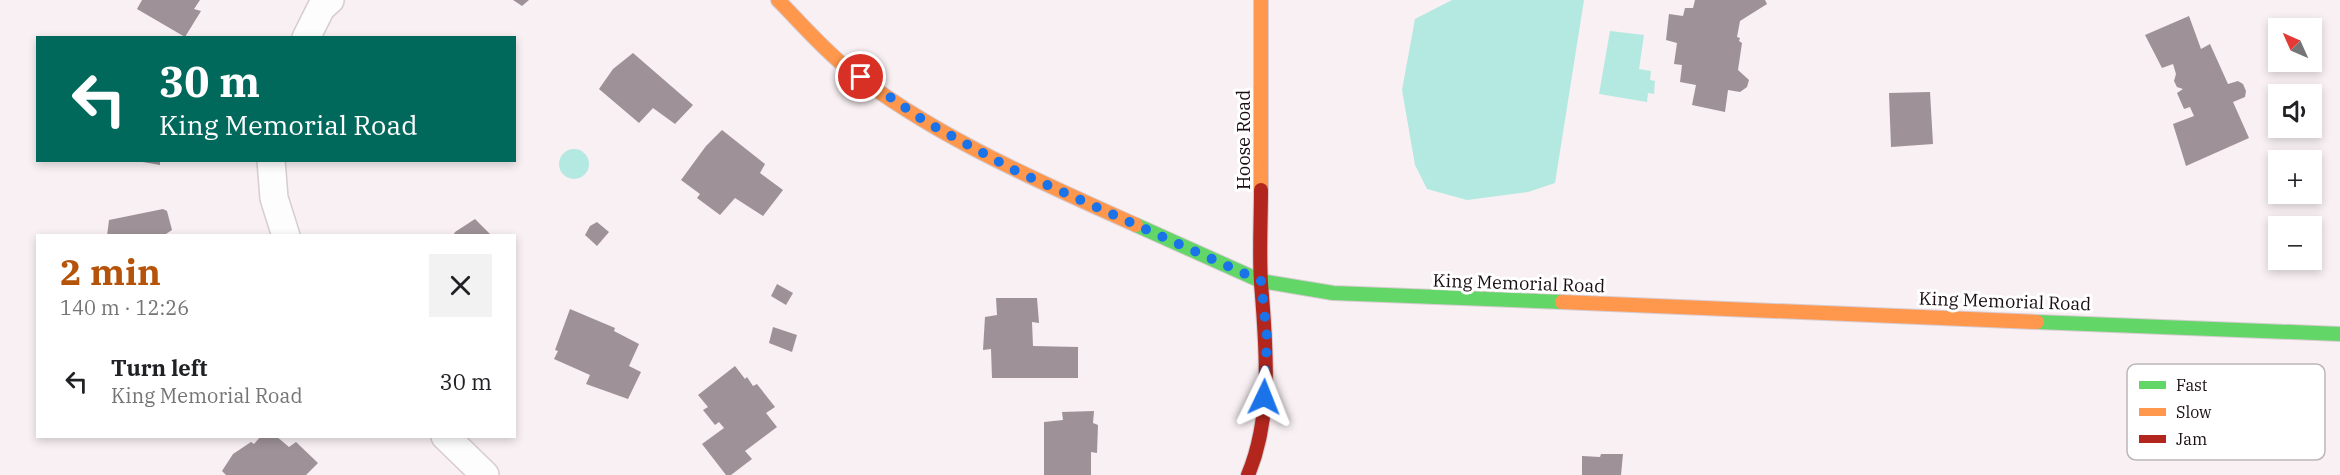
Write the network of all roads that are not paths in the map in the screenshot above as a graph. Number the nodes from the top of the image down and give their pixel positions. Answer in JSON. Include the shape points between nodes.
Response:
{"nodes":[{"id":1,"x":330,"y":0,"type":"edge"},
{"id":2,"x":778,"y":0,"type":"edge"},
{"id":3,"x":1261,"y":0,"type":"edge"},
{"id":4,"x":307,"y":36,"type":"edge"},
{"id":5,"x":271,"y":162,"type":"edge"},
{"id":6,"x":285,"y":234,"type":"edge"},
{"id":7,"x":1261,"y":281,"type":"junction"},
{"id":8,"x":2340,"y":334,"type":"edge"},
{"id":9,"x":447,"y":438,"type":"edge"},
{"id":10,"x":485,"y":475,"type":"edge"},
{"id":11,"x":1248,"y":475,"type":"edge"}],
"edges":[{"from":1,"to":4,"type":"street","via":[[321,8]]},
{"from":2,"to":7,"type":"street","name":"King Memorial Road","via":[[846,67],[926,122],[1016,171]]},
{"from":3,"to":7,"type":"street","name":"Hoose Road"},
{"from":5,"to":6,"type":"street","via":[[274,198]]},
{"from":7,"to":8,"type":"street","name":"King Memorial Road","via":[[1333,293]]},
{"from":7,"to":11,"type":"street","name":"Hoose Road","via":[[1267,338],[1263,417]]},
{"from":9,"to":10,"type":"street"}]}
